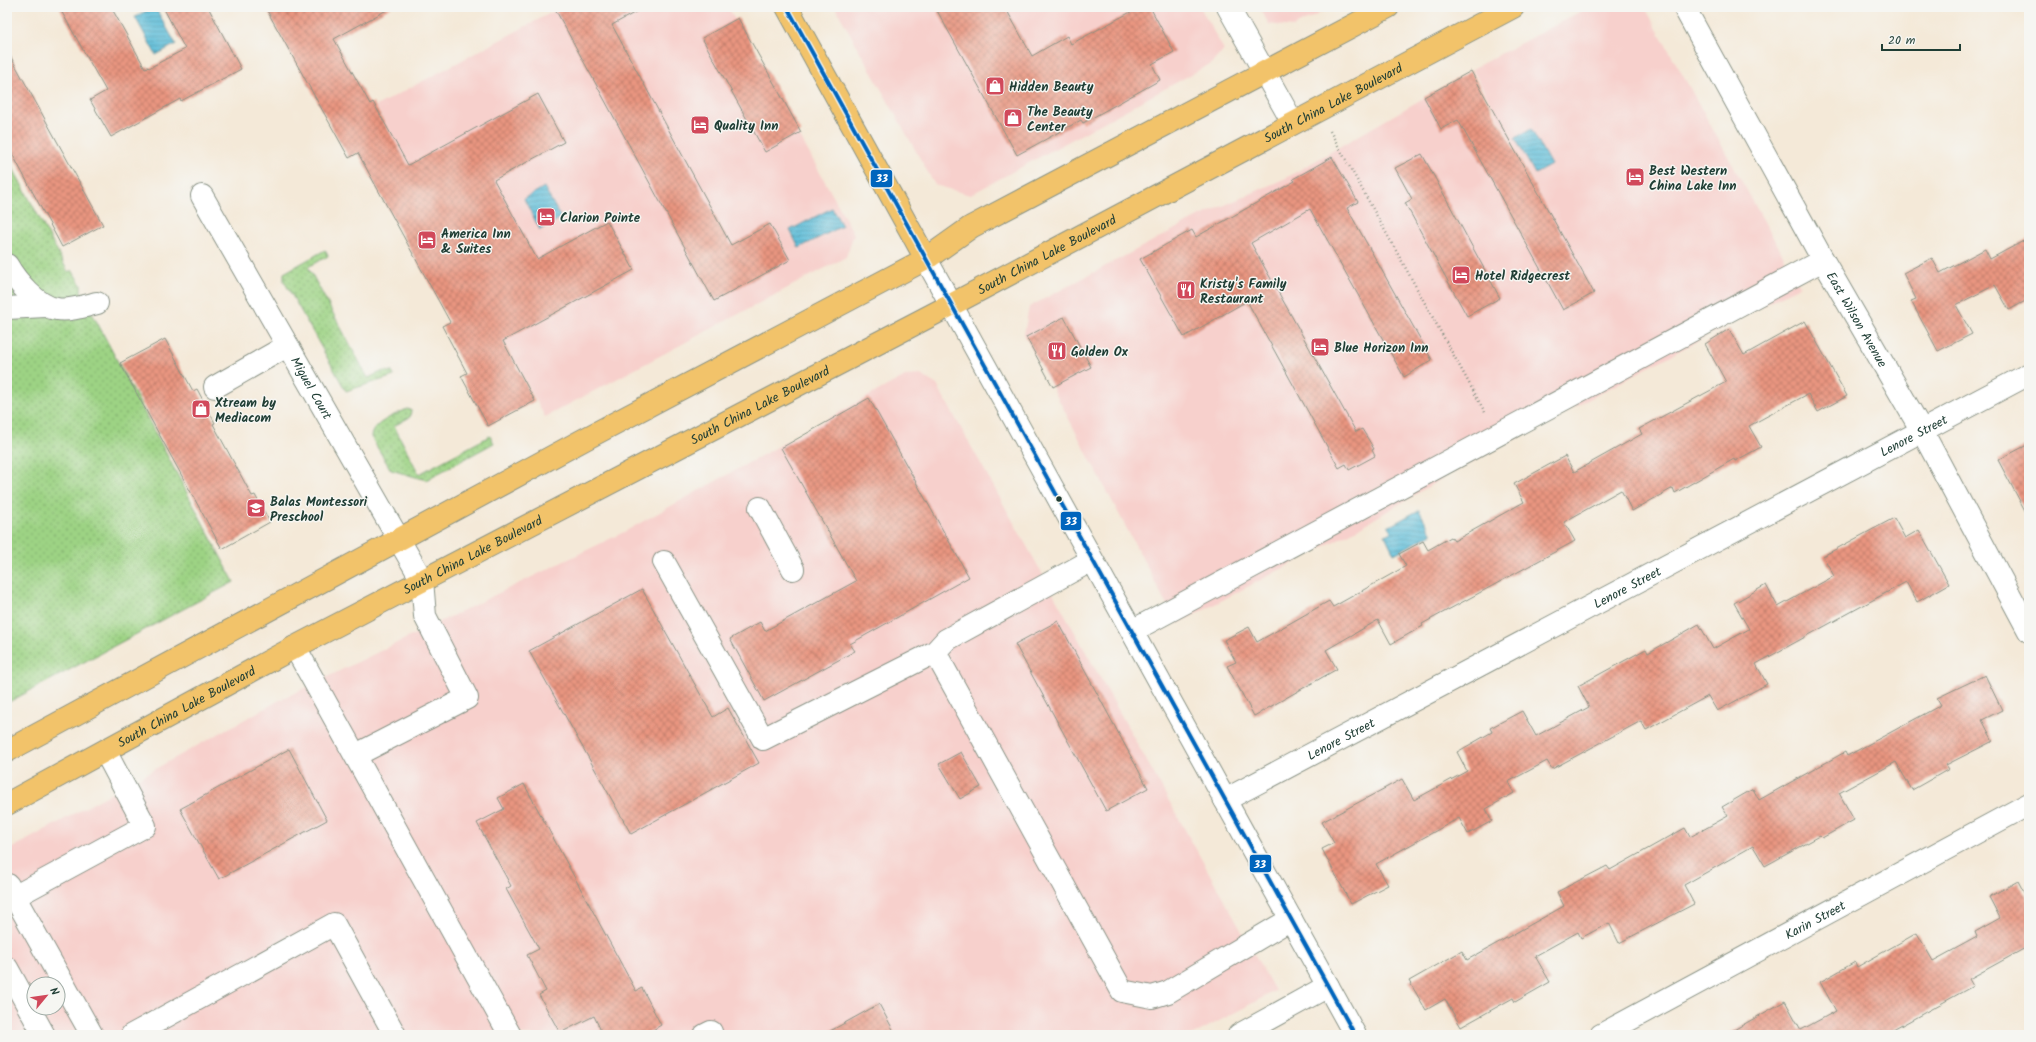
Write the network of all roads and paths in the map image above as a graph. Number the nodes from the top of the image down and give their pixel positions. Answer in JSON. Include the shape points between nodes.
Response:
{"nodes":[{"id":1,"x":787,"y":7,"type":"edge"},
{"id":2,"x":1228,"y":7,"type":"edge"},
{"id":3,"x":1388,"y":7,"type":"edge"},
{"id":4,"x":1513,"y":7,"type":"edge"},
{"id":5,"x":1684,"y":7,"type":"edge"},
{"id":6,"x":1264,"y":72,"type":"junction"},
{"id":7,"x":1319,"y":109,"type":"junction"},
{"id":8,"x":1293,"y":123,"type":"junction"},
{"id":9,"x":202,"y":196,"type":"dead end"},
{"id":10,"x":926,"y":259,"type":"junction"},
{"id":11,"x":1823,"y":260,"type":"junction"},
{"id":12,"x":7,"y":265,"type":"edge"},
{"id":13,"x":97,"y":303,"type":"dead end"},
{"id":14,"x":951,"y":305,"type":"junction"},
{"id":15,"x":45,"y":306,"type":"junction"},
{"id":16,"x":7,"y":308,"type":"edge"},
{"id":17,"x":287,"y":346,"type":"junction"},
{"id":18,"x":2029,"y":374,"type":"edge"},
{"id":19,"x":215,"y":387,"type":"dead end"},
{"id":20,"x":1922,"y":431,"type":"junction"},
{"id":21,"x":1498,"y":436,"type":"junction"},
{"id":22,"x":760,"y":508,"type":"dead end"},
{"id":23,"x":400,"y":540,"type":"junction"},
{"id":24,"x":1092,"y":560,"type":"junction"},
{"id":25,"x":664,"y":562,"type":"dead end"},
{"id":26,"x":793,"y":569,"type":"dead end"},
{"id":27,"x":422,"y":580,"type":"junction"},
{"id":28,"x":1132,"y":631,"type":"junction"},
{"id":29,"x":2029,"y":631,"type":"edge"},
{"id":30,"x":295,"y":647,"type":"junction"},
{"id":31,"x":935,"y":652,"type":"junction"},
{"id":32,"x":7,"y":751,"type":"edge"},
{"id":33,"x":105,"y":751,"type":"junction"},
{"id":34,"x":356,"y":756,"type":"junction"},
{"id":35,"x":1225,"y":800,"type":"junction"},
{"id":36,"x":7,"y":804,"type":"edge"},
{"id":37,"x":2029,"y":804,"type":"edge"},
{"id":38,"x":11,"y":890,"type":"edge"},
{"id":39,"x":1291,"y":919,"type":"junction"},
{"id":40,"x":7,"y":968,"type":"edge"},
{"id":41,"x":1328,"y":986,"type":"junction"},
{"id":42,"x":44,"y":1035,"type":"edge"},
{"id":43,"x":92,"y":1035,"type":"edge"},
{"id":44,"x":132,"y":1035,"type":"edge"},
{"id":45,"x":395,"y":1035,"type":"edge"},
{"id":46,"x":510,"y":1035,"type":"edge"},
{"id":47,"x":705,"y":1035,"type":"edge"},
{"id":48,"x":712,"y":1035,"type":"edge"},
{"id":49,"x":1239,"y":1035,"type":"edge"},
{"id":50,"x":1355,"y":1035,"type":"edge"},
{"id":51,"x":1601,"y":1035,"type":"edge"}],
"edges":[{"from":1,"to":10,"type":"main road"},
{"from":2,"to":6,"type":"street"},
{"from":3,"to":6,"type":"main road"},
{"from":4,"to":7,"type":"main road","name":"South China Lake Boulevard"},
{"from":5,"to":11,"type":"street","name":"East Wilson Avenue"},
{"from":6,"to":8,"type":"street"},
{"from":6,"to":10,"type":"main road","via":[[971,227]]},
{"from":7,"to":8,"type":"main road","name":"South China Lake Boulevard"},
{"from":7,"to":21,"type":"path"},
{"from":8,"to":14,"type":"main road","name":"South China Lake Boulevard"},
{"from":9,"to":17,"type":"street","name":"Miguel Court"},
{"from":10,"to":14,"type":"street"},
{"from":10,"to":23,"type":"main road"},
{"from":11,"to":20,"type":"street","name":"East Wilson Avenue"},
{"from":11,"to":21,"type":"street"},
{"from":12,"to":15,"type":"street","via":[[14,278]]},
{"from":13,"to":15,"type":"street","via":[[58,310]]},
{"from":14,"to":24,"type":"street"},
{"from":14,"to":27,"type":"main road","name":"South China Lake Boulevard"},
{"from":15,"to":16,"type":"street"},
{"from":17,"to":19,"type":"street"},
{"from":17,"to":23,"type":"street","name":"Miguel Court"},
{"from":18,"to":20,"type":"street","name":"Lenore Street"},
{"from":20,"to":29,"type":"street","name":"East Wilson Avenue"},
{"from":20,"to":35,"type":"street","name":"Lenore Street"},
{"from":21,"to":28,"type":"street"},
{"from":22,"to":26,"type":"street"},
{"from":23,"to":27,"type":"street","name":"Miguel Court"},
{"from":23,"to":32,"type":"main road"},
{"from":24,"to":28,"type":"street"},
{"from":24,"to":31,"type":"street","via":[[946,640]]},
{"from":25,"to":31,"type":"street","via":[[763,739]]},
{"from":27,"to":30,"type":"main road","name":"South China Lake Boulevard"},
{"from":27,"to":34,"type":"street","via":[[424,616],[467,698]]},
{"from":28,"to":35,"type":"street"},
{"from":30,"to":33,"type":"main road","name":"South China Lake Boulevard"},
{"from":30,"to":34,"type":"street"},
{"from":31,"to":39,"type":"street","via":[[1122,991],[1152,997],[1168,992]]},
{"from":33,"to":36,"type":"main road","name":"South China Lake Boulevard"},
{"from":33,"to":38,"type":"street","via":[[145,826]]},
{"from":34,"to":46,"type":"street"},
{"from":35,"to":39,"type":"street"},
{"from":37,"to":51,"type":"street","name":"Karin Street"},
{"from":38,"to":43,"type":"street"},
{"from":39,"to":41,"type":"street"},
{"from":40,"to":42,"type":"street"},
{"from":41,"to":49,"type":"street"},
{"from":41,"to":50,"type":"street"},
{"from":44,"to":45,"type":"street","via":[[334,924]]},
{"from":47,"to":48,"type":"street","via":[[711,1032]]}]}
